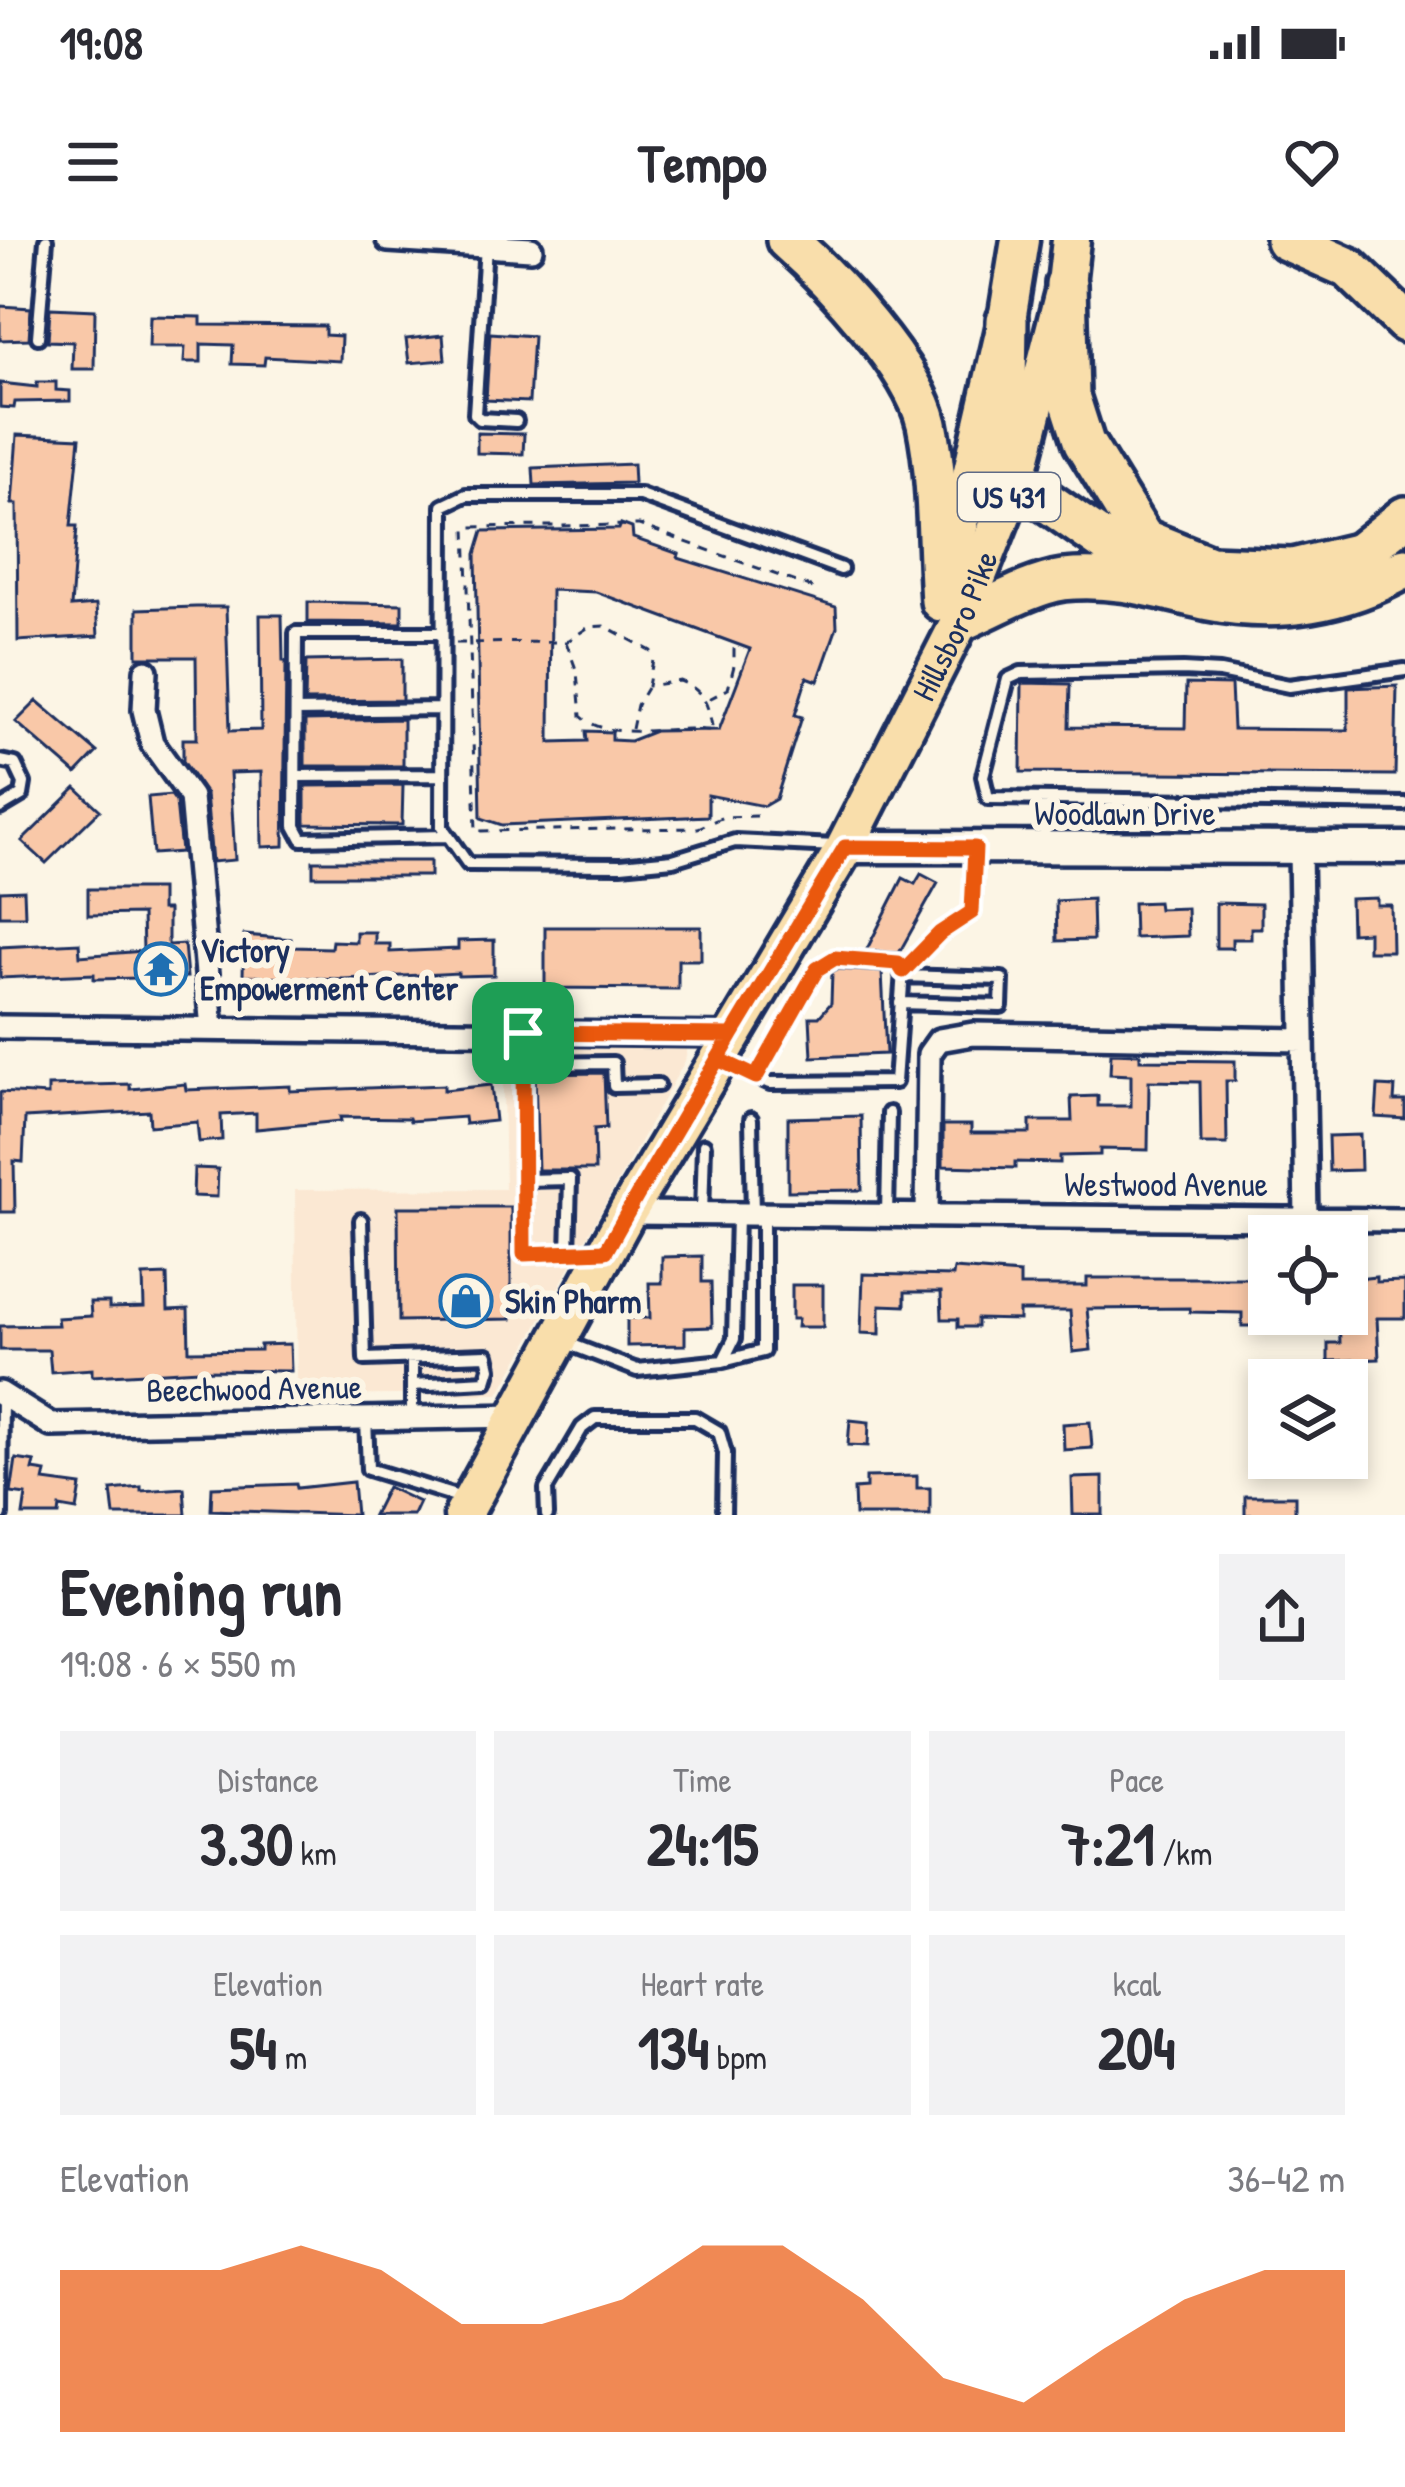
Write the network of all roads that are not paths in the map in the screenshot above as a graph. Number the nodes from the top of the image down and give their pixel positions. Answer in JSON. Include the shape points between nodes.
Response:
{"nodes":[{"id":1,"x":46,"y":240,"type":"edge"},
{"id":2,"x":388,"y":240,"type":"edge"},
{"id":3,"x":787,"y":240,"type":"edge"},
{"id":4,"x":1020,"y":240,"type":"edge"},
{"id":5,"x":1071,"y":240,"type":"edge"},
{"id":6,"x":1286,"y":240,"type":"edge"},
{"id":7,"x":486,"y":246,"type":"junction"},
{"id":8,"x":531,"y":249,"type":"dead end"},
{"id":9,"x":1066,"y":284,"type":"junction"},
{"id":10,"x":1007,"y":320,"type":"junction"},
{"id":11,"x":1405,"y":322,"type":"edge"},
{"id":12,"x":38,"y":337,"type":"dead end"},
{"id":13,"x":515,"y":421,"type":"dead end"},
{"id":14,"x":1016,"y":479,"type":"junction"},
{"id":15,"x":1405,"y":517,"type":"edge"},
{"id":16,"x":1405,"y":568,"type":"edge"},
{"id":17,"x":841,"y":569,"type":"dead end"},
{"id":18,"x":1171,"y":589,"type":"junction"},
{"id":19,"x":951,"y":611,"type":"junction"},
{"id":20,"x":442,"y":638,"type":"junction"},
{"id":21,"x":146,"y":670,"type":"dead end"},
{"id":22,"x":1405,"y":670,"type":"edge"},
{"id":23,"x":442,"y":709,"type":"junction"},
{"id":24,"x":296,"y":711,"type":"junction"},
{"id":25,"x":0,"y":761,"type":"edge"},
{"id":26,"x":442,"y":775,"type":"junction"},
{"id":27,"x":296,"y":776,"type":"junction"},
{"id":28,"x":1046,"y":799,"type":"junction"},
{"id":29,"x":1405,"y":804,"type":"edge"},
{"id":30,"x":0,"y":808,"type":"edge"},
{"id":31,"x":447,"y":836,"type":"junction"},
{"id":32,"x":845,"y":847,"type":"junction"},
{"id":33,"x":975,"y":848,"type":"junction"},
{"id":34,"x":1405,"y":848,"type":"edge"},
{"id":35,"x":1044,"y":849,"type":"junction"},
{"id":36,"x":1300,"y":850,"type":"junction"},
{"id":37,"x":902,"y":974,"type":"junction"},
{"id":38,"x":900,"y":1004,"type":"junction"},
{"id":39,"x":0,"y":1027,"type":"edge"},
{"id":40,"x":212,"y":1029,"type":"junction"},
{"id":41,"x":523,"y":1033,"type":"junction"},
{"id":42,"x":1303,"y":1040,"type":"junction"},
{"id":43,"x":725,"y":1047,"type":"junction"},
{"id":44,"x":524,"y":1064,"type":"junction"},
{"id":45,"x":756,"y":1077,"type":"junction"},
{"id":46,"x":658,"y":1085,"type":"dead end"},
{"id":47,"x":889,"y":1113,"type":"dead end"},
{"id":48,"x":751,"y":1119,"type":"dead end"},
{"id":49,"x":704,"y":1145,"type":"dead end"},
{"id":50,"x":524,"y":1180,"type":"junction"},
{"id":51,"x":627,"y":1213,"type":"junction"},
{"id":52,"x":702,"y":1214,"type":"junction"},
{"id":53,"x":751,"y":1214,"type":"junction"},
{"id":54,"x":887,"y":1215,"type":"junction"},
{"id":55,"x":927,"y":1215,"type":"junction"},
{"id":56,"x":1306,"y":1215,"type":"edge"},
{"id":57,"x":1248,"y":1218,"type":"edge"},
{"id":58,"x":1368,"y":1219,"type":"edge"},
{"id":59,"x":361,"y":1220,"type":"dead end"},
{"id":60,"x":1405,"y":1220,"type":"edge"},
{"id":61,"x":606,"y":1251,"type":"junction"},
{"id":62,"x":568,"y":1252,"type":"junction"},
{"id":63,"x":559,"y":1338,"type":"junction"},
{"id":64,"x":412,"y":1358,"type":"junction"},
{"id":65,"x":723,"y":1361,"type":"junction"},
{"id":66,"x":412,"y":1385,"type":"junction"},
{"id":67,"x":1,"y":1393,"type":"edge"},
{"id":68,"x":518,"y":1416,"type":"junction"},
{"id":69,"x":412,"y":1418,"type":"junction"},
{"id":70,"x":366,"y":1419,"type":"junction"},
{"id":71,"x":467,"y":1508,"type":"edge"},
{"id":72,"x":1,"y":1515,"type":"edge"},
{"id":73,"x":547,"y":1515,"type":"edge"},
{"id":74,"x":724,"y":1515,"type":"edge"}],
"edges":[{"from":1,"to":12,"type":"lane"},
{"from":2,"to":7,"type":"street"},
{"from":3,"to":19,"type":"highway","via":[[916,393]]},
{"from":4,"to":10,"type":"main road","name":"Hillsboro Pike","number":"US 431"},
{"from":5,"to":9,"type":"main road","name":"Hillsboro Pike","number":"US 431"},
{"from":6,"to":11,"type":"highway","via":[[1349,268]]},
{"from":7,"to":8,"type":"street"},
{"from":7,"to":13,"type":"lane","via":[[475,410],[480,418]]},
{"from":9,"to":14,"type":"main road","name":"Hillsboro Pike","number":"US 431"},
{"from":9,"to":15,"type":"highway","via":[[1069,396],[1094,463],[1143,539],[1210,566],[1293,568],[1360,553]]},
{"from":10,"to":14,"type":"highway","via":[[1005,448]]},
{"from":10,"to":19,"type":"main road","name":"Hillsboro Pike","number":"US 431"},
{"from":14,"to":18,"type":"highway"},
{"from":14,"to":19,"type":"main road","name":"Hillsboro Pike","number":"US 431"},
{"from":16,"to":18,"type":"highway","via":[[1317,602],[1257,606]]},
{"from":17,"to":20,"type":"lane","via":[[640,495],[466,494],[443,506]]},
{"from":18,"to":19,"type":"highway","via":[[1058,581]]},
{"from":19,"to":32,"type":"main road","name":"Hillsboro Pike","number":"US 431","via":[[920,698]]},
{"from":20,"to":23,"type":"lane"},
{"from":20,"to":24,"type":"lane","via":[[296,633]]},
{"from":21,"to":40,"type":"street","via":[[152,742],[191,796]]},
{"from":22,"to":28,"type":"lane","via":[[1289,686],[1184,670],[1035,671],[1008,679],[983,776],[988,798]]},
{"from":23,"to":24,"type":"lane"},
{"from":23,"to":26,"type":"lane"},
{"from":24,"to":27,"type":"lane"},
{"from":25,"to":30,"type":"lane","via":[[15,764],[24,783],[22,795]]},
{"from":26,"to":27,"type":"lane"},
{"from":26,"to":31,"type":"lane"},
{"from":27,"to":31,"type":"lane","via":[[302,839]]},
{"from":28,"to":29,"type":"lane"},
{"from":28,"to":35,"type":"lane"},
{"from":31,"to":32,"type":"lane","via":[[468,864],[639,864],[736,841]]},
{"from":32,"to":33,"type":"main road","name":"Woodlawn Drive"},
{"from":32,"to":43,"type":"main road","number":"US 431"},
{"from":33,"to":35,"type":"main road","name":"Woodlawn Drive"},
{"from":33,"to":37,"type":"lane","via":[[972,912]]},
{"from":34,"to":36,"type":"main road","name":"Woodlawn Drive"},
{"from":35,"to":36,"type":"main road","name":"Woodlawn Drive"},
{"from":36,"to":42,"type":"street"},
{"from":37,"to":38,"type":"lane"},
{"from":37,"to":38,"type":"lane","via":[[1002,980],[1001,1006]]},
{"from":37,"to":45,"type":"lane","via":[[898,963],[835,958],[817,969]]},
{"from":38,"to":45,"type":"lane","via":[[895,1082]]},
{"from":39,"to":40,"type":"street"},
{"from":40,"to":41,"type":"street"},
{"from":41,"to":43,"type":"street"},
{"from":41,"to":44,"type":"lane"},
{"from":42,"to":55,"type":"street","via":[[939,1040],[929,1054]]},
{"from":42,"to":56,"type":"street"},
{"from":43,"to":45,"type":"lane"},
{"from":43,"to":51,"type":"main road","number":"US 431"},
{"from":44,"to":46,"type":"lane","via":[[613,1063],[614,1086]]},
{"from":44,"to":50,"type":"lane"},
{"from":47,"to":54,"type":"lane"},
{"from":48,"to":53,"type":"lane"},
{"from":49,"to":52,"type":"lane"},
{"from":50,"to":62,"type":"lane","via":[[524,1254]]},
{"from":50,"to":62,"type":"lane","via":[[570,1179]]},
{"from":51,"to":52,"type":"street","name":"Westwood Avenue"},
{"from":51,"to":61,"type":"main road","number":"US 431"},
{"from":52,"to":53,"type":"street","name":"Westwood Avenue"},
{"from":53,"to":54,"type":"street","name":"Westwood Avenue"},
{"from":53,"to":65,"type":"lane","via":[[734,1339]]},
{"from":53,"to":65,"type":"lane","via":[[763,1352]]},
{"from":54,"to":55,"type":"street","name":"Westwood Avenue"},
{"from":55,"to":57,"type":"street","name":"Westwood Avenue"},
{"from":58,"to":60,"type":"street","name":"Westwood Avenue"},
{"from":59,"to":64,"type":"lane","via":[[364,1359]]},
{"from":61,"to":62,"type":"lane"},
{"from":61,"to":63,"type":"main road","number":"US 431"},
{"from":63,"to":65,"type":"lane","via":[[637,1370]]},
{"from":63,"to":68,"type":"main road","number":"US 431"},
{"from":64,"to":66,"type":"lane"},
{"from":64,"to":66,"type":"lane","via":[[487,1355],[490,1368],[480,1383]]},
{"from":66,"to":69,"type":"lane"},
{"from":67,"to":70,"type":"street","name":"Beechwood Avenue","via":[[51,1425]]},
{"from":67,"to":72,"type":"lane"},
{"from":68,"to":69,"type":"street","name":"Beechwood Avenue"},
{"from":68,"to":71,"type":"main road","number":"US 431"},
{"from":69,"to":70,"type":"street","name":"Beechwood Avenue"},
{"from":70,"to":71,"type":"lane","via":[[368,1469]]},
{"from":73,"to":74,"type":"lane","via":[[546,1490],[595,1418],[695,1418],[719,1432]]}]}
